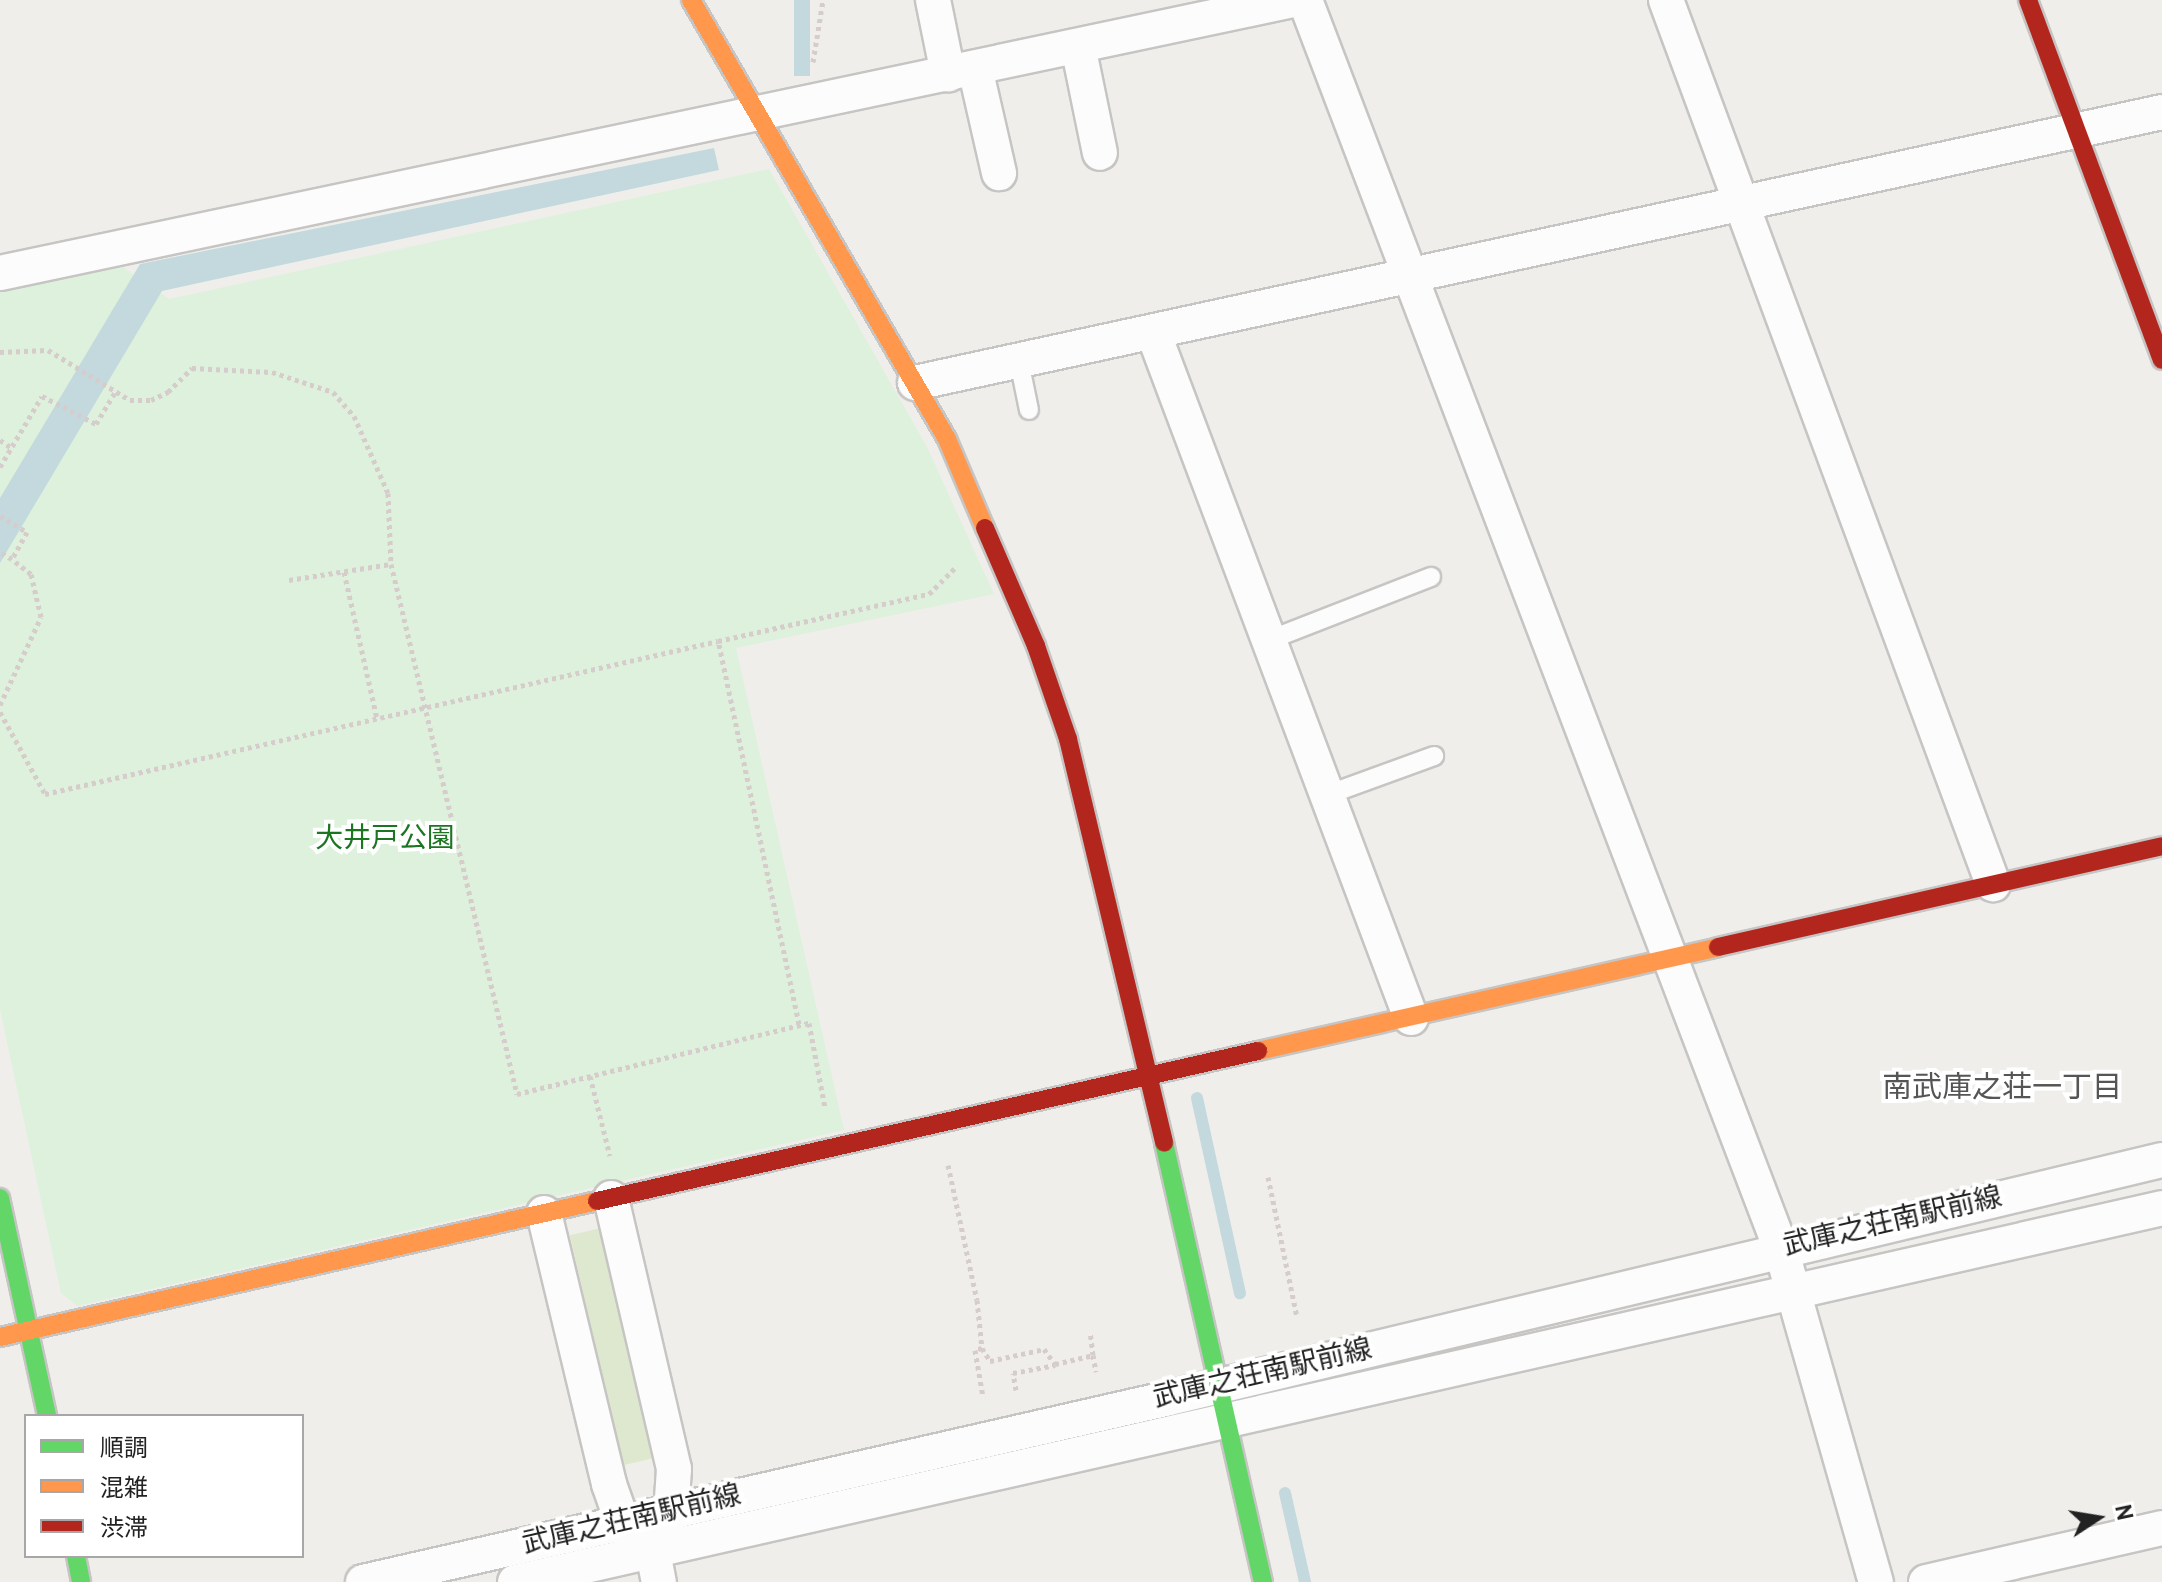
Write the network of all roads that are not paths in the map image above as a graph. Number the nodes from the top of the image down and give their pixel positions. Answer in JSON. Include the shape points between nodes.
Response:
{"nodes":[{"id":1,"x":691,"y":0,"type":"edge"},
{"id":2,"x":933,"y":0,"type":"edge"},
{"id":3,"x":1293,"y":0,"type":"edge"},
{"id":4,"x":1305,"y":0,"type":"edge"},
{"id":5,"x":1666,"y":0,"type":"edge"},
{"id":6,"x":2028,"y":0,"type":"edge"},
{"id":7,"x":1078,"y":46,"type":"junction"},
{"id":8,"x":961,"y":71,"type":"junction"},
{"id":9,"x":2162,"y":112,"type":"edge"},
{"id":10,"x":760,"y":114,"type":"junction"},
{"id":11,"x":2077,"y":131,"type":"junction"},
{"id":12,"x":1100,"y":153,"type":"dead end"},
{"id":13,"x":999,"y":173,"type":"dead end"},
{"id":14,"x":1742,"y":205,"type":"junction"},
{"id":15,"x":0,"y":273,"type":"edge"},
{"id":16,"x":1411,"y":277,"type":"junction"},
{"id":17,"x":1153,"y":332,"type":"junction"},
{"id":18,"x":2162,"y":360,"type":"edge"},
{"id":19,"x":1019,"y":361,"type":"junction"},
{"id":20,"x":915,"y":383,"type":"junction"},
{"id":21,"x":1029,"y":410,"type":"dead end"},
{"id":22,"x":1431,"y":577,"type":"dead end"},
{"id":23,"x":1269,"y":640,"type":"junction"},
{"id":24,"x":1434,"y":756,"type":"dead end"},
{"id":25,"x":1327,"y":795,"type":"junction"},
{"id":26,"x":2162,"y":846,"type":"edge"},
{"id":27,"x":1993,"y":884,"type":"junction"},
{"id":28,"x":1667,"y":961,"type":"junction"},
{"id":29,"x":1411,"y":1018,"type":"junction"},
{"id":30,"x":1148,"y":1077,"type":"junction"},
{"id":31,"x":2162,"y":1160,"type":"edge"},
{"id":32,"x":616,"y":1197,"type":"junction"},
{"id":33,"x":0,"y":1198,"type":"edge"},
{"id":34,"x":2162,"y":1208,"type":"edge"},
{"id":35,"x":544,"y":1213,"type":"junction"},
{"id":36,"x":1781,"y":1249,"type":"junction"},
{"id":37,"x":1793,"y":1293,"type":"junction"},
{"id":38,"x":29,"y":1331,"type":"junction"},
{"id":39,"x":0,"y":1337,"type":"edge"},
{"id":40,"x":1224,"y":1401,"type":"junction"},
{"id":41,"x":47,"y":1414,"type":"edge"},
{"id":42,"x":671,"y":1513,"type":"junction"},
{"id":43,"x":623,"y":1524,"type":"junction"},
{"id":44,"x":2162,"y":1528,"type":"edge"},
{"id":45,"x":76,"y":1558,"type":"edge"},
{"id":46,"x":656,"y":1567,"type":"edge"},
{"id":47,"x":81,"y":1582,"type":"edge"},
{"id":48,"x":363,"y":1582,"type":"edge"},
{"id":49,"x":515,"y":1582,"type":"edge"},
{"id":50,"x":1263,"y":1582,"type":"edge"},
{"id":51,"x":1876,"y":1582,"type":"edge"},
{"id":52,"x":1926,"y":1582,"type":"edge"}],
"edges":[{"from":1,"to":10,"type":"street"},
{"from":2,"to":8,"type":"street"},
{"from":3,"to":7,"type":"street"},
{"from":4,"to":16,"type":"street"},
{"from":5,"to":14,"type":"street"},
{"from":6,"to":11,"type":"street"},
{"from":7,"to":8,"type":"street"},
{"from":7,"to":12,"type":"street"},
{"from":8,"to":10,"type":"street"},
{"from":8,"to":13,"type":"street"},
{"from":9,"to":11,"type":"street"},
{"from":10,"to":15,"type":"street"},
{"from":10,"to":20,"type":"street"},
{"from":11,"to":14,"type":"street"},
{"from":11,"to":18,"type":"street"},
{"from":14,"to":16,"type":"street"},
{"from":14,"to":27,"type":"street"},
{"from":16,"to":17,"type":"street"},
{"from":16,"to":28,"type":"street"},
{"from":17,"to":19,"type":"street"},
{"from":17,"to":23,"type":"street"},
{"from":19,"to":20,"type":"street"},
{"from":19,"to":21,"type":"lane"},
{"from":20,"to":30,"type":"street","via":[[994,540],[1068,739]]},
{"from":22,"to":23,"type":"lane"},
{"from":23,"to":25,"type":"street"},
{"from":24,"to":25,"type":"lane"},
{"from":25,"to":29,"type":"street"},
{"from":26,"to":27,"type":"street"},
{"from":27,"to":28,"type":"street"},
{"from":28,"to":29,"type":"street"},
{"from":28,"to":36,"type":"street"},
{"from":29,"to":30,"type":"street"},
{"from":30,"to":32,"type":"street"},
{"from":30,"to":40,"type":"street"},
{"from":31,"to":36,"type":"street","name":"武庫之荘南駅前線"},
{"from":32,"to":35,"type":"street"},
{"from":32,"to":42,"type":"street","via":[[674,1469]]},
{"from":33,"to":38,"type":"street"},
{"from":34,"to":37,"type":"street","name":"武庫之荘南駅前線"},
{"from":35,"to":38,"type":"street"},
{"from":35,"to":43,"type":"street"},
{"from":36,"to":37,"type":"street"},
{"from":36,"to":40,"type":"street","name":"武庫之荘南駅前線"},
{"from":37,"to":40,"type":"street","name":"武庫之荘南駅前線"},
{"from":37,"to":51,"type":"street"},
{"from":38,"to":39,"type":"street"},
{"from":38,"to":41,"type":"street"},
{"from":40,"to":42,"type":"street","name":"武庫之荘南駅前線"},
{"from":40,"to":46,"type":"street","name":"武庫之荘南駅前線"},
{"from":40,"to":50,"type":"street"},
{"from":42,"to":43,"type":"street","name":"武庫之荘南駅前線"},
{"from":42,"to":46,"type":"street"},
{"from":43,"to":46,"type":"street"},
{"from":43,"to":48,"type":"street","name":"武庫之荘南駅前線"},
{"from":44,"to":52,"type":"street"},
{"from":45,"to":47,"type":"street"},
{"from":46,"to":49,"type":"street","name":"武庫之荘南駅前線"}]}
